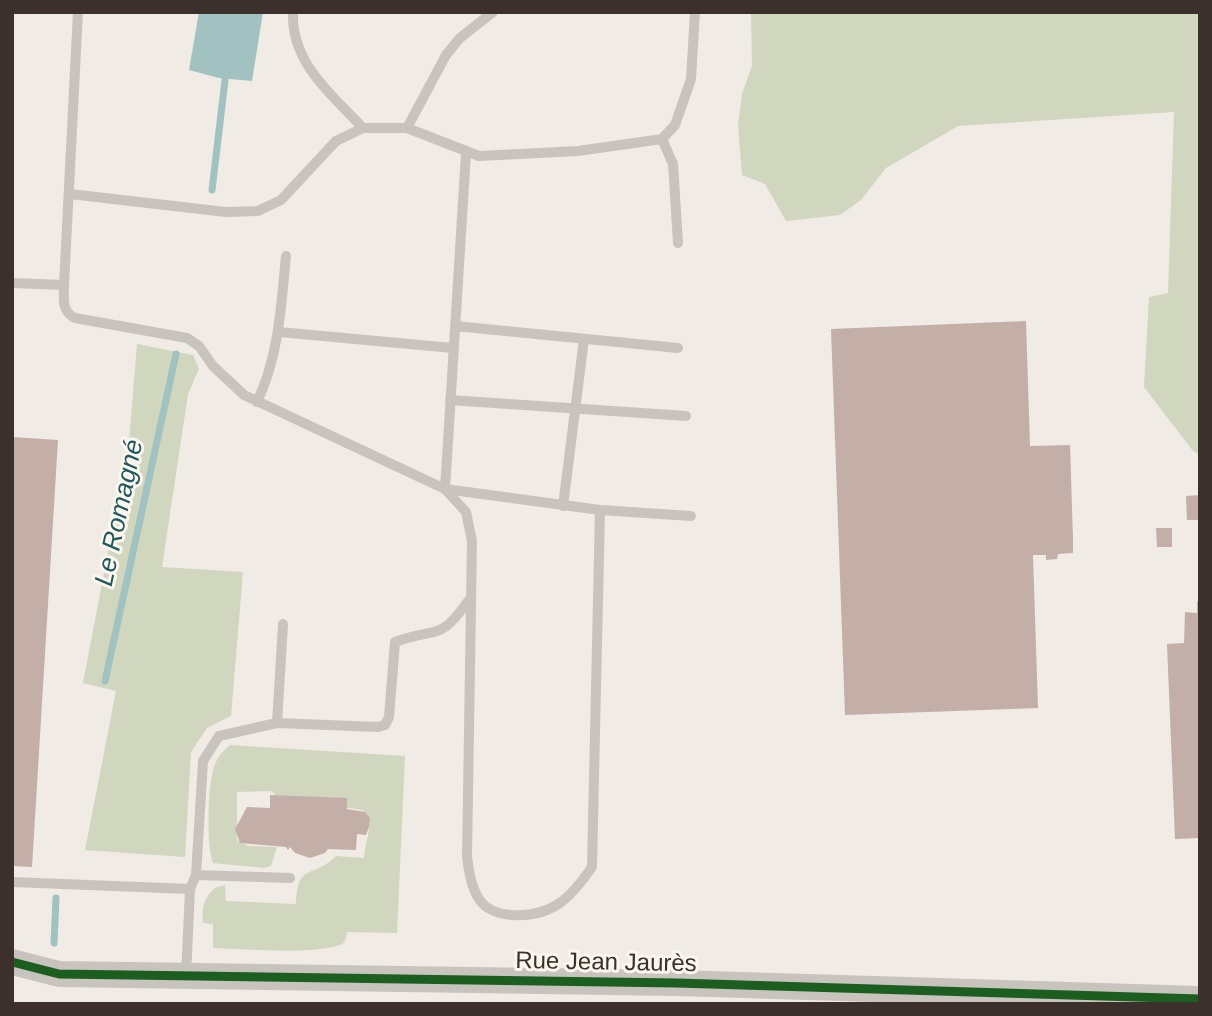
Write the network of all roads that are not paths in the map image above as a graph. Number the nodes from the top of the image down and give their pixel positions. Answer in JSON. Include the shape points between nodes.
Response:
{"nodes":[{"id":1,"x":78,"y":12,"type":"edge"},
{"id":2,"x":293,"y":12,"type":"edge"},
{"id":3,"x":493,"y":12,"type":"edge"},
{"id":4,"x":695,"y":12,"type":"edge"},
{"id":5,"x":363,"y":128,"type":"junction"},
{"id":6,"x":407,"y":128,"type":"junction"},
{"id":7,"x":662,"y":139,"type":"junction"},
{"id":8,"x":466,"y":153,"type":"junction"},
{"id":9,"x":70,"y":194,"type":"junction"},
{"id":10,"x":678,"y":243,"type":"dead end"},
{"id":11,"x":286,"y":256,"type":"dead end"},
{"id":12,"x":12,"y":283,"type":"edge"},
{"id":13,"x":64,"y":285,"type":"junction"},
{"id":14,"x":455,"y":326,"type":"junction"},
{"id":15,"x":279,"y":332,"type":"junction"},
{"id":16,"x":584,"y":339,"type":"junction"},
{"id":17,"x":453,"y":348,"type":"junction"},
{"id":18,"x":678,"y":348,"type":"dead end"},
{"id":19,"x":450,"y":400,"type":"junction"},
{"id":20,"x":257,"y":402,"type":"junction"},
{"id":21,"x":573,"y":409,"type":"junction"},
{"id":22,"x":686,"y":416,"type":"dead end"},
{"id":23,"x":445,"y":489,"type":"junction"},
{"id":24,"x":563,"y":506,"type":"junction"},
{"id":25,"x":600,"y":510,"type":"junction"},
{"id":26,"x":691,"y":516,"type":"dead end"},
{"id":27,"x":471,"y":597,"type":"junction"},
{"id":28,"x":283,"y":624,"type":"dead end"},
{"id":29,"x":277,"y":723,"type":"junction"},
{"id":30,"x":196,"y":875,"type":"junction"},
{"id":31,"x":290,"y":878,"type":"dead end"},
{"id":32,"x":12,"y":882,"type":"edge"},
{"id":33,"x":190,"y":889,"type":"junction"},
{"id":34,"x":12,"y":962,"type":"edge"},
{"id":35,"x":186,"y":976,"type":"junction"},
{"id":36,"x":1200,"y":999,"type":"edge"}],
"edges":[{"from":1,"to":9,"type":"lane"},
{"from":2,"to":5,"type":"lane","via":[[294,40],[305,64]]},
{"from":3,"to":6,"type":"lane","via":[[446,55]]},
{"from":4,"to":7,"type":"lane","via":[[691,79],[675,125]]},
{"from":5,"to":6,"type":"lane"},
{"from":5,"to":9,"type":"lane","via":[[336,141],[281,200],[258,211],[226,212]]},
{"from":6,"to":8,"type":"lane"},
{"from":7,"to":8,"type":"lane","via":[[524,155]]},
{"from":7,"to":10,"type":"lane","via":[[673,164]]},
{"from":8,"to":14,"type":"lane"},
{"from":9,"to":13,"type":"lane"},
{"from":11,"to":15,"type":"lane"},
{"from":12,"to":13,"type":"lane"},
{"from":13,"to":20,"type":"lane","via":[[68,314],[187,338],[233,386]]},
{"from":14,"to":16,"type":"lane"},
{"from":14,"to":17,"type":"lane"},
{"from":15,"to":17,"type":"lane"},
{"from":15,"to":20,"type":"lane"},
{"from":16,"to":18,"type":"lane"},
{"from":16,"to":21,"type":"lane"},
{"from":17,"to":19,"type":"lane"},
{"from":19,"to":21,"type":"lane"},
{"from":19,"to":23,"type":"lane"},
{"from":20,"to":23,"type":"lane"},
{"from":21,"to":22,"type":"lane"},
{"from":21,"to":24,"type":"lane"},
{"from":23,"to":24,"type":"lane"},
{"from":23,"to":27,"type":"lane","via":[[466,512],[472,541]]},
{"from":24,"to":25,"type":"lane"},
{"from":25,"to":26,"type":"lane"},
{"from":25,"to":27,"type":"lane","via":[[592,867],[568,897],[535,916],[497,914],[480,902],[471,882],[467,857]]},
{"from":27,"to":29,"type":"lane","via":[[438,634],[396,642],[385,725]]},
{"from":28,"to":29,"type":"lane"},
{"from":29,"to":30,"type":"lane","via":[[231,731],[209,747],[203,761]]},
{"from":30,"to":31,"type":"lane"},
{"from":30,"to":33,"type":"lane"},
{"from":32,"to":33,"type":"lane"},
{"from":33,"to":35,"type":"lane"},
{"from":34,"to":35,"type":"street","name":"Rue Jean Jaurès","via":[[59,974]]},
{"from":35,"to":36,"type":"street","name":"Rue Jean Jaurès","via":[[677,983]]}]}
